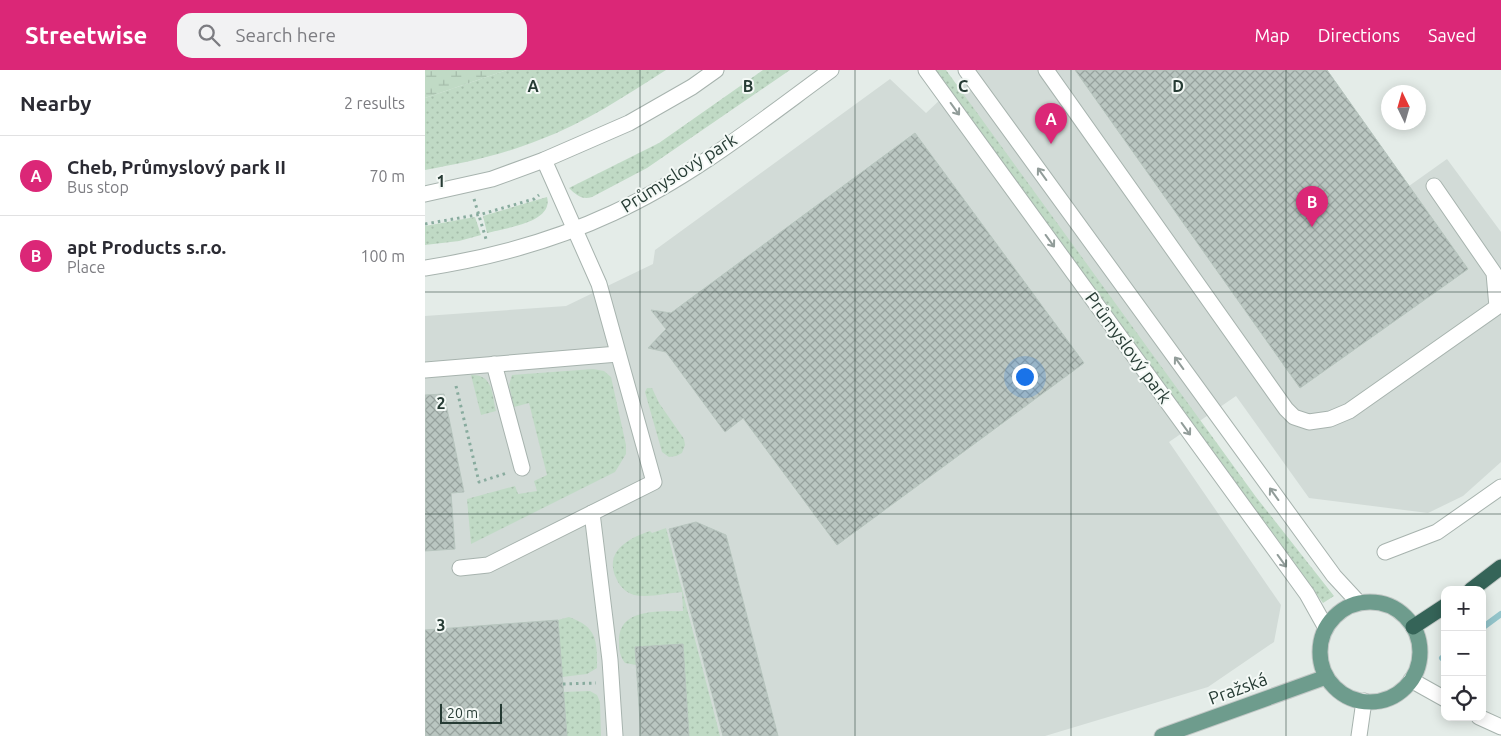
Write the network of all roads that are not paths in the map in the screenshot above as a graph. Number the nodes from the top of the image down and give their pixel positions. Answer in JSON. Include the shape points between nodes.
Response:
{"nodes":[{"id":1,"x":716,"y":70,"type":"edge"},
{"id":2,"x":831,"y":70,"type":"edge"},
{"id":3,"x":926,"y":70,"type":"edge"},
{"id":4,"x":966,"y":70,"type":"edge"},
{"id":5,"x":1046,"y":70,"type":"edge"},
{"id":6,"x":543,"y":160,"type":"junction"},
{"id":7,"x":1434,"y":186,"type":"dead end"},
{"id":8,"x":425,"y":194,"type":"edge"},
{"id":9,"x":574,"y":230,"type":"junction"},
{"id":10,"x":425,"y":268,"type":"edge"},
{"id":11,"x":618,"y":354,"type":"junction"},
{"id":12,"x":494,"y":364,"type":"junction"},
{"id":13,"x":425,"y":370,"type":"edge"},
{"id":14,"x":522,"y":468,"type":"road end"},
{"id":15,"x":1501,"y":488,"type":"edge"},
{"id":16,"x":592,"y":513,"type":"junction"},
{"id":17,"x":1385,"y":552,"type":"dead end"},
{"id":18,"x":1501,"y":567,"type":"edge"},
{"id":19,"x":459,"y":568,"type":"dead end"},
{"id":20,"x":1476,"y":586,"type":"edge"},
{"id":21,"x":1359,"y":603,"type":"junction"},
{"id":22,"x":1441,"y":608,"type":"edge"},
{"id":23,"x":1413,"y":626,"type":"junction"},
{"id":24,"x":1325,"y":628,"type":"junction"},
{"id":25,"x":1326,"y":677,"type":"junction"},
{"id":26,"x":1411,"y":680,"type":"junction"},
{"id":27,"x":1441,"y":697,"type":"edge"},
{"id":28,"x":1364,"y":701,"type":"junction"},
{"id":29,"x":1486,"y":720,"type":"edge"},
{"id":30,"x":1501,"y":726,"type":"edge"},
{"id":31,"x":615,"y":736,"type":"edge"},
{"id":32,"x":1162,"y":736,"type":"edge"},
{"id":33,"x":1359,"y":736,"type":"edge"}],
"edges":[{"from":1,"to":6,"type":"street","via":[[629,123]]},
{"from":2,"to":9,"type":"street","name":"Průmyslový park","via":[[693,169],[621,210]]},
{"from":3,"to":24,"type":"street","name":"Průmyslový park","one_way":true,"via":[[1307,594]]},
{"from":21,"to":4,"type":"street","name":"Průmyslový park","one_way":true,"via":[[1334,576]]},
{"from":5,"to":7,"type":"street","via":[[1286,409],[1302,421],[1319,422],[1349,411],[1497,307],[1494,273]]},
{"from":6,"to":8,"type":"street","via":[[492,179]]},
{"from":6,"to":9,"type":"street"},
{"from":9,"to":10,"type":"street","name":"Průmyslový park","via":[[491,256]]},
{"from":9,"to":11,"type":"street","via":[[599,284]]},
{"from":11,"to":12,"type":"street"},
{"from":11,"to":16,"type":"street","via":[[654,482]]},
{"from":12,"to":13,"type":"street"},
{"from":12,"to":14,"type":"street"},
{"from":15,"to":17,"type":"street","via":[[1437,532]]},
{"from":16,"to":19,"type":"street","via":[[488,565]]},
{"from":16,"to":31,"type":"street"},
{"from":18,"to":20,"type":"highway"},
{"from":21,"to":23,"type":"main road","via":[[1375,602],[1390,606]]},
{"from":21,"to":24,"type":"main road","via":[[1334,616]]},
{"from":22,"to":23,"type":"highway"},
{"from":23,"to":26,"type":"main road","via":[[1420,654]]},
{"from":24,"to":25,"type":"main road","via":[[1320,652]]},
{"from":25,"to":28,"type":"main road","via":[[1336,689]]},
{"from":25,"to":32,"type":"main road","name":"Pražská"},
{"from":26,"to":27,"type":"street"},
{"from":26,"to":28,"type":"main road","via":[[1390,697]]},
{"from":28,"to":33,"type":"street"},
{"from":29,"to":30,"type":"street"}]}
